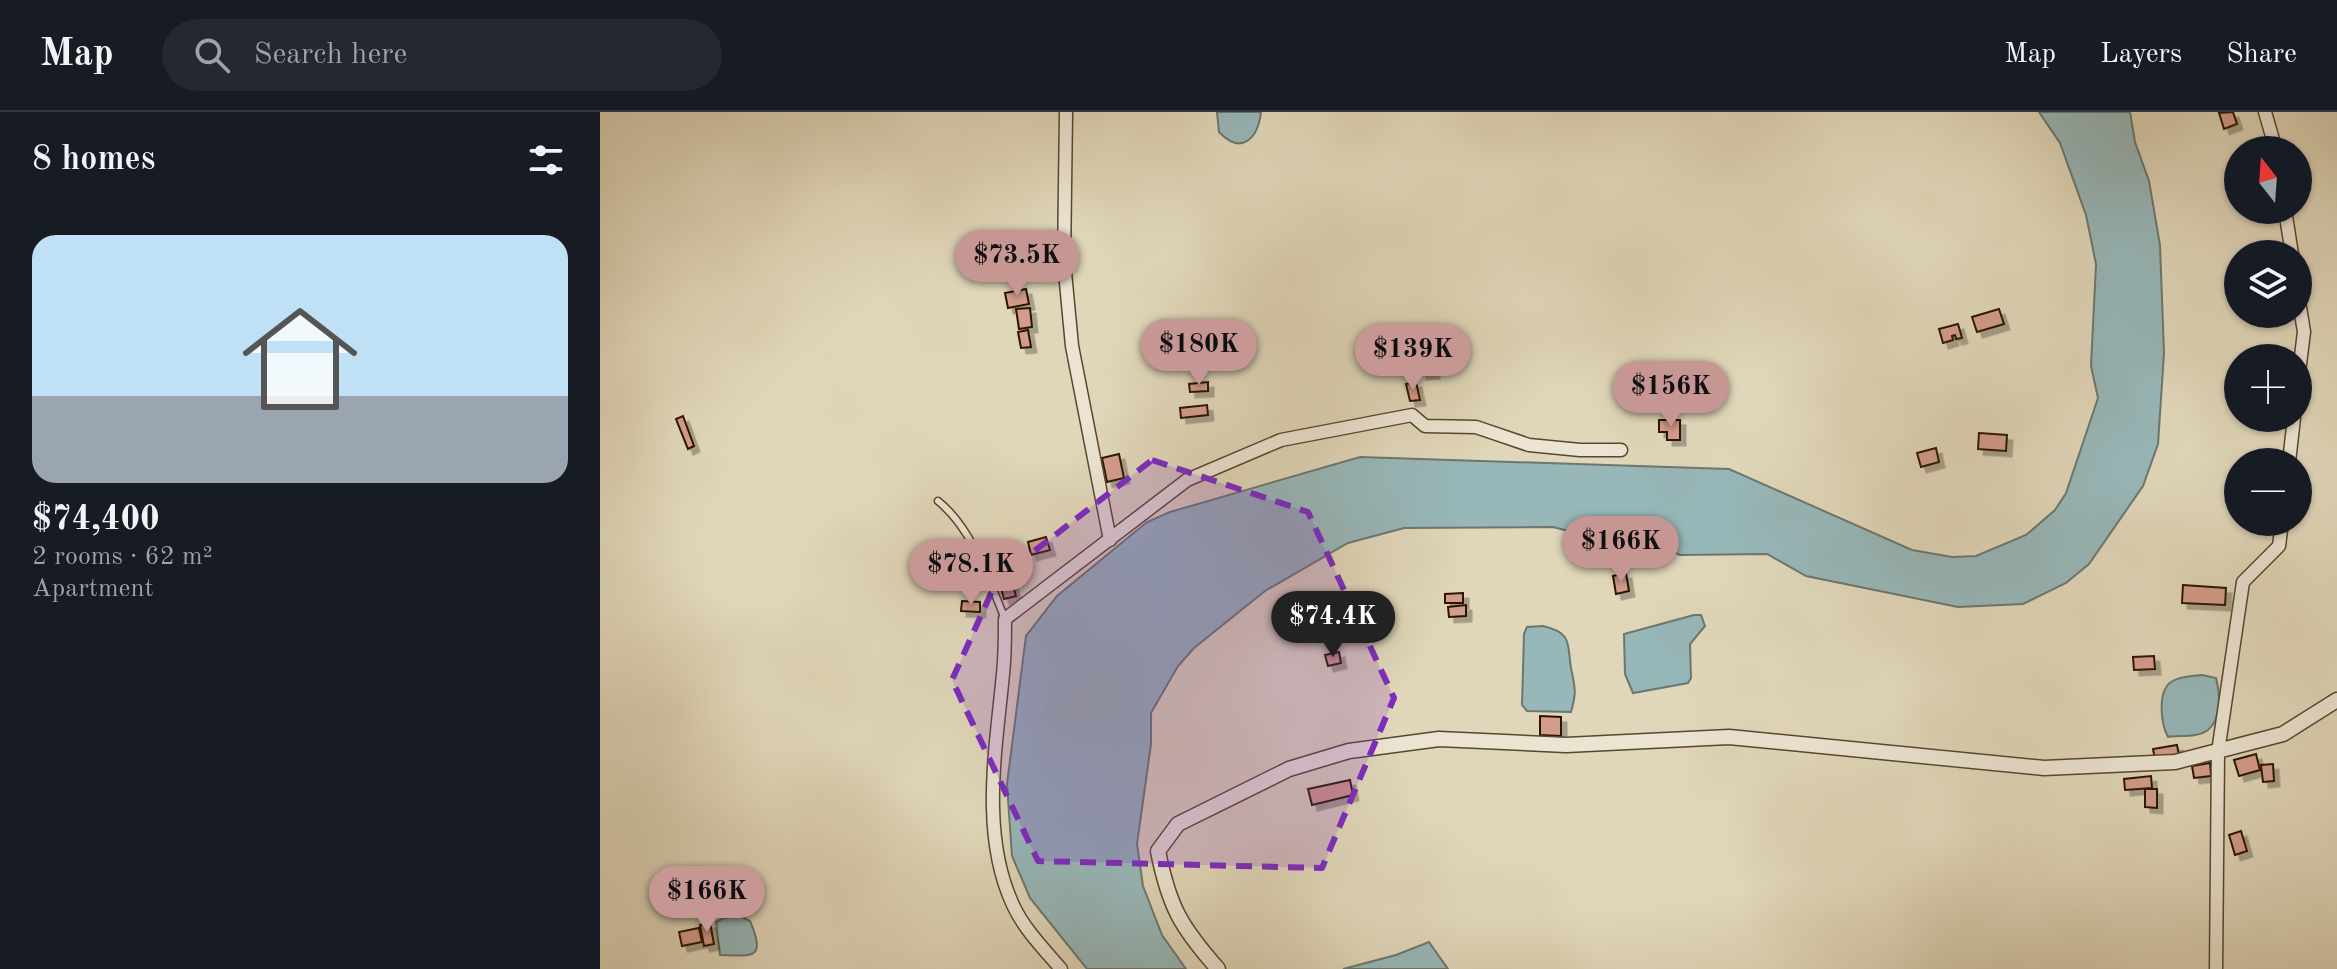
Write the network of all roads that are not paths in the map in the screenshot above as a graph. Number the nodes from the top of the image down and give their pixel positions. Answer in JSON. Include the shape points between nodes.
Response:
{"nodes":[{"id":1,"x":1066,"y":112,"type":"edge"},
{"id":2,"x":2265,"y":112,"type":"edge"},
{"id":3,"x":2272,"y":136,"type":"edge"},
{"id":4,"x":1621,"y":450,"type":"dead end"},
{"id":5,"x":938,"y":501,"type":"dead end"},
{"id":6,"x":2280,"y":536,"type":"edge"},
{"id":7,"x":1110,"y":540,"type":"junction"},
{"id":8,"x":1005,"y":619,"type":"junction"},
{"id":9,"x":2337,"y":700,"type":"edge"},
{"id":10,"x":2218,"y":752,"type":"junction"},
{"id":11,"x":1061,"y":969,"type":"edge"},
{"id":12,"x":1218,"y":969,"type":"edge"},
{"id":13,"x":2216,"y":969,"type":"edge"}],
"edges":[{"from":1,"to":7,"type":"street","via":[[1064,262],[1072,346]]},
{"from":2,"to":3,"type":"street"},
{"from":4,"to":7,"type":"street","via":[[1529,445],[1476,427],[1425,426],[1412,415],[1352,425],[1281,440],[1187,480]]},
{"from":5,"to":8,"type":"lane","via":[[951,511],[970,542]]},
{"from":6,"to":10,"type":"street","via":[[2279,546],[2243,582]]},
{"from":7,"to":8,"type":"street"},
{"from":8,"to":11,"type":"street","via":[[996,725],[996,843],[1014,906]]},
{"from":9,"to":10,"type":"street","via":[[2283,734]]},
{"from":10,"to":12,"type":"street","via":[[2175,762],[2044,768],[1729,737],[1566,745],[1439,739],[1349,751],[1289,769],[1178,824],[1158,851],[1178,918]]},
{"from":10,"to":13,"type":"street"}]}
